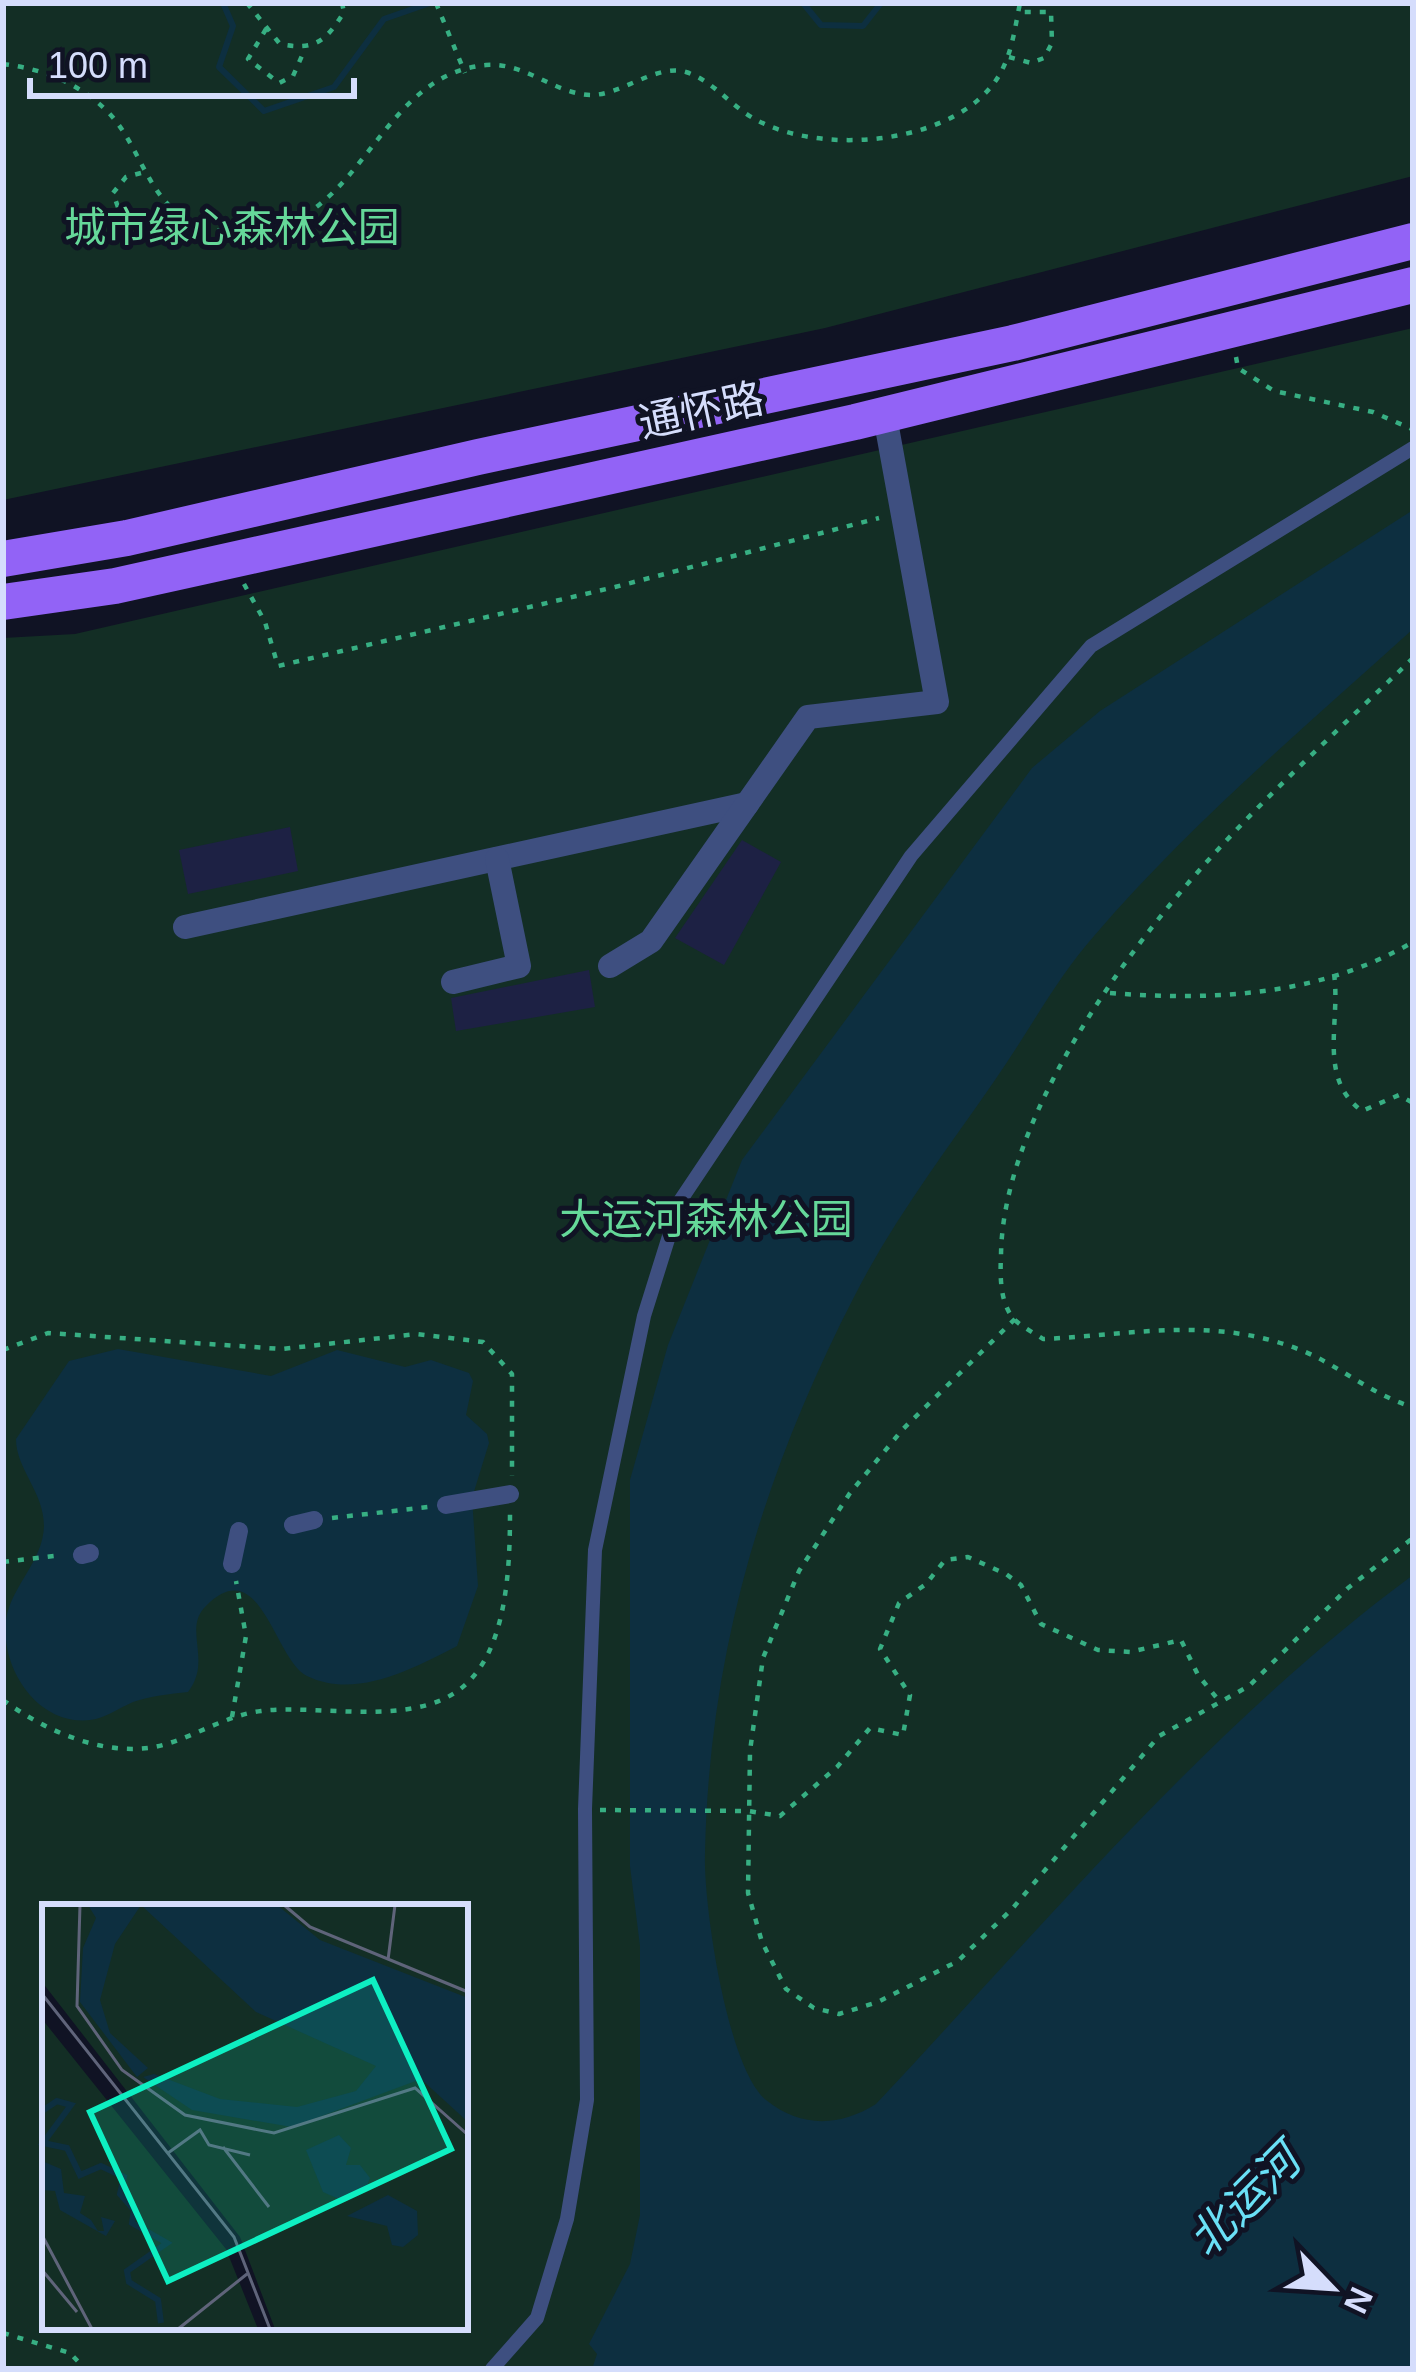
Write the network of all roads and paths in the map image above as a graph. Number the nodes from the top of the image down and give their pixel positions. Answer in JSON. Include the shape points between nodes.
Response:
{"nodes":[{"id":1,"x":247,"y":3,"type":"edge"},
{"id":2,"x":342,"y":3,"type":"edge"},
{"id":3,"x":436,"y":3,"type":"edge"},
{"id":4,"x":1020,"y":3,"type":"edge"},
{"id":5,"x":1018,"y":12,"type":"junction"},
{"id":6,"x":266,"y":29,"type":"junction"},
{"id":7,"x":305,"y":49,"type":"junction"},
{"id":8,"x":1009,"y":57,"type":"junction"},
{"id":9,"x":3,"y":64,"type":"edge"},
{"id":10,"x":465,"y":73,"type":"junction"},
{"id":11,"x":142,"y":173,"type":"junction"},
{"id":12,"x":173,"y":209,"type":"junction"},
{"id":13,"x":1413,"y":241,"type":"edge"},
{"id":14,"x":1413,"y":285,"type":"edge"},
{"id":15,"x":1231,"y":328,"type":"junction"},
{"id":16,"x":884,"y":411,"type":"junction"},
{"id":17,"x":1413,"y":430,"type":"edge"},
{"id":18,"x":1413,"y":448,"type":"edge"},
{"id":19,"x":902,"y":512,"type":"junction"},
{"id":20,"x":3,"y":559,"type":"edge"},
{"id":21,"x":230,"y":560,"type":"junction"},
{"id":22,"x":3,"y":602,"type":"edge"},
{"id":23,"x":1413,"y":658,"type":"edge"},
{"id":24,"x":747,"y":804,"type":"junction"},
{"id":25,"x":497,"y":859,"type":"junction"},
{"id":26,"x":185,"y":927,"type":"dead end"},
{"id":27,"x":1413,"y":942,"type":"edge"},
{"id":28,"x":610,"y":966,"type":"dead end"},
{"id":29,"x":1334,"y":974,"type":"junction"},
{"id":30,"x":453,"y":982,"type":"dead end"},
{"id":31,"x":1109,"y":993,"type":"junction"},
{"id":32,"x":1413,"y":1103,"type":"edge"},
{"id":33,"x":1015,"y":1319,"type":"junction"},
{"id":34,"x":1413,"y":1407,"type":"edge"},
{"id":35,"x":511,"y":1494,"type":"dead end"},
{"id":36,"x":446,"y":1505,"type":"joint"},
{"id":37,"x":314,"y":1520,"type":"joint"},
{"id":38,"x":293,"y":1525,"type":"dead end"},
{"id":39,"x":239,"y":1531,"type":"dead end"},
{"id":40,"x":1413,"y":1538,"type":"edge"},
{"id":41,"x":86,"y":1554,"type":"dead end"},
{"id":42,"x":3,"y":1562,"type":"edge"},
{"id":43,"x":232,"y":1564,"type":"dead end"},
{"id":44,"x":238,"y":1597,"type":"dead end"},
{"id":45,"x":1220,"y":1702,"type":"junction"},
{"id":46,"x":232,"y":1718,"type":"dead end"},
{"id":47,"x":606,"y":1810,"type":"dead end"},
{"id":48,"x":748,"y":1810,"type":"junction"},
{"id":49,"x":3,"y":2333,"type":"edge"},
{"id":50,"x":85,"y":2369,"type":"edge"},
{"id":51,"x":492,"y":2369,"type":"edge"}],
"edges":[{"from":1,"to":6,"type":"path"},
{"from":2,"to":7,"type":"path","via":[[327,40]]},
{"from":3,"to":10,"type":"path"},
{"from":4,"to":5,"type":"path"},
{"from":5,"to":8,"type":"path"},
{"from":5,"to":8,"type":"path","via":[[1051,12],[1052,43],[1031,63]]},
{"from":6,"to":7,"type":"path","via":[[280,44]]},
{"from":6,"to":7,"type":"path","via":[[248,58],[279,83],[293,76]]},
{"from":8,"to":10,"type":"path","via":[[989,90],[956,112],[879,141],[816,139],[755,120],[680,70],[591,95],[526,70],[485,65]]},
{"from":9,"to":11,"type":"path","via":[[38,68],[77,88],[110,114]]},
{"from":10,"to":12,"type":"path","via":[[437,84],[390,123],[351,178],[311,214],[265,234],[216,231]]},
{"from":11,"to":12,"type":"path"},
{"from":11,"to":12,"type":"path","via":[[113,193],[119,213],[143,228]]},
{"from":13,"to":20,"type":"main road","name":"通怀路","via":[[1013,343]]},
{"from":14,"to":15,"type":"main road","name":"通怀路"},
{"from":15,"to":16,"type":"main road","name":"通怀路"},
{"from":15,"to":17,"type":"path","via":[[1238,368],[1274,391],[1373,412]]},
{"from":16,"to":19,"type":"street"},
{"from":16,"to":21,"type":"main road","name":"通怀路"},
{"from":18,"to":51,"type":"lane","via":[[1091,646],[911,856],[680,1201],[644,1316],[595,1550],[585,1809],[587,2100],[567,2219],[537,2318]]},
{"from":19,"to":21,"type":"path","via":[[278,666],[266,622]]},
{"from":19,"to":24,"type":"street","via":[[937,702],[808,717]]},
{"from":21,"to":22,"type":"main road","name":"通怀路"},
{"from":23,"to":31,"type":"path","via":[[1203,866]]},
{"from":24,"to":25,"type":"street"},
{"from":24,"to":28,"type":"street","via":[[650,941]]},
{"from":25,"to":26,"type":"street"},
{"from":25,"to":30,"type":"street","via":[[519,966]]},
{"from":27,"to":29,"type":"path"},
{"from":29,"to":31,"type":"path","via":[[1245,996]]},
{"from":29,"to":32,"type":"path","via":[[1334,1072],[1346,1099],[1362,1111],[1399,1095]]},
{"from":31,"to":33,"type":"path","via":[[1018,1149],[1001,1215],[1000,1284]]},
{"from":33,"to":34,"type":"path","via":[[1043,1339],[1174,1326],[1232,1329],[1300,1350]]},
{"from":33,"to":48,"type":"path","via":[[903,1429],[800,1571],[763,1658]]},
{"from":35,"to":36,"type":"street"},
{"from":36,"to":37,"type":"path"},
{"from":37,"to":38,"type":"street"},
{"from":39,"to":43,"type":"street"},
{"from":40,"to":45,"type":"path","via":[[1348,1588],[1249,1686]]},
{"from":41,"to":42,"type":"path"},
{"from":44,"to":46,"type":"path","via":[[246,1636]]},
{"from":45,"to":48,"type":"path","via":[[1160,1736],[958,1960],[838,2014],[786,1989],[762,1942],[748,1893]]},
{"from":45,"to":48,"type":"path","via":[[1181,1640],[1098,1650],[1041,1624],[1006,1574],[968,1557],[946,1560],[899,1603],[880,1649],[910,1695],[903,1735],[870,1728],[780,1816]]},
{"from":47,"to":48,"type":"path"},
{"from":49,"to":50,"type":"path","via":[[70,2353]]}]}
